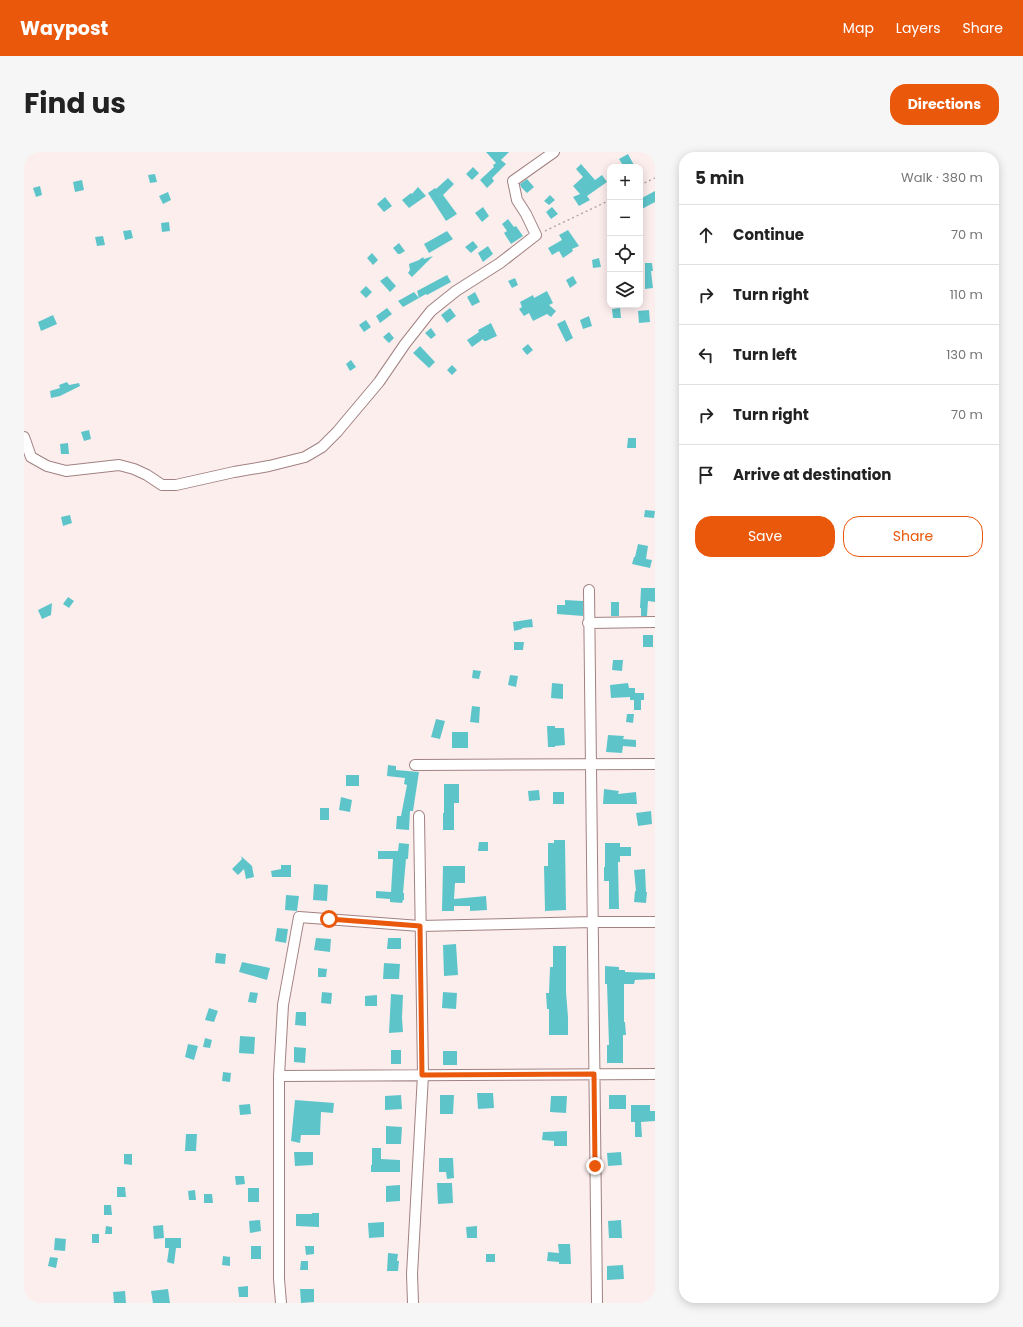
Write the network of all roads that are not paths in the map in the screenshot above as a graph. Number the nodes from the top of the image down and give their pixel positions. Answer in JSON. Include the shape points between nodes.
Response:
{"nodes":[{"id":1,"x":554,"y":152,"type":"edge"},
{"id":2,"x":24,"y":437,"type":"edge"},
{"id":3,"x":588,"y":590,"type":"dead end"},
{"id":4,"x":655,"y":622,"type":"edge"},
{"id":5,"x":588,"y":623,"type":"junction"},
{"id":6,"x":655,"y":764,"type":"edge"},
{"id":7,"x":415,"y":765,"type":"dead end"},
{"id":8,"x":591,"y":765,"type":"junction"},
{"id":9,"x":419,"y":816,"type":"dead end"},
{"id":10,"x":593,"y":922,"type":"junction"},
{"id":11,"x":655,"y":922,"type":"edge"},
{"id":12,"x":420,"y":926,"type":"junction"},
{"id":13,"x":594,"y":1074,"type":"junction"},
{"id":14,"x":655,"y":1074,"type":"edge"},
{"id":15,"x":422,"y":1075,"type":"junction"},
{"id":16,"x":279,"y":1076,"type":"junction"},
{"id":17,"x":281,"y":1303,"type":"edge"},
{"id":18,"x":413,"y":1303,"type":"edge"},
{"id":19,"x":597,"y":1303,"type":"edge"}],
"edges":[{"from":1,"to":2,"type":"street","via":[[513,181],[517,200],[536,235],[431,311],[379,382],[336,432],[322,447],[305,457],[176,485],[162,485],[141,472],[119,465],[66,471],[47,466],[31,456]]},
{"from":3,"to":5,"type":"street"},
{"from":4,"to":5,"type":"street"},
{"from":5,"to":8,"type":"street"},
{"from":6,"to":8,"type":"street"},
{"from":7,"to":8,"type":"street"},
{"from":8,"to":10,"type":"street"},
{"from":9,"to":12,"type":"street"},
{"from":10,"to":11,"type":"street"},
{"from":10,"to":12,"type":"street"},
{"from":10,"to":13,"type":"street"},
{"from":12,"to":15,"type":"street"},
{"from":12,"to":16,"type":"street","via":[[299,917],[283,1005]]},
{"from":13,"to":14,"type":"street"},
{"from":13,"to":15,"type":"street"},
{"from":13,"to":19,"type":"street"},
{"from":15,"to":16,"type":"street"},
{"from":15,"to":18,"type":"street","via":[[412,1274]]},
{"from":16,"to":17,"type":"street"}]}
